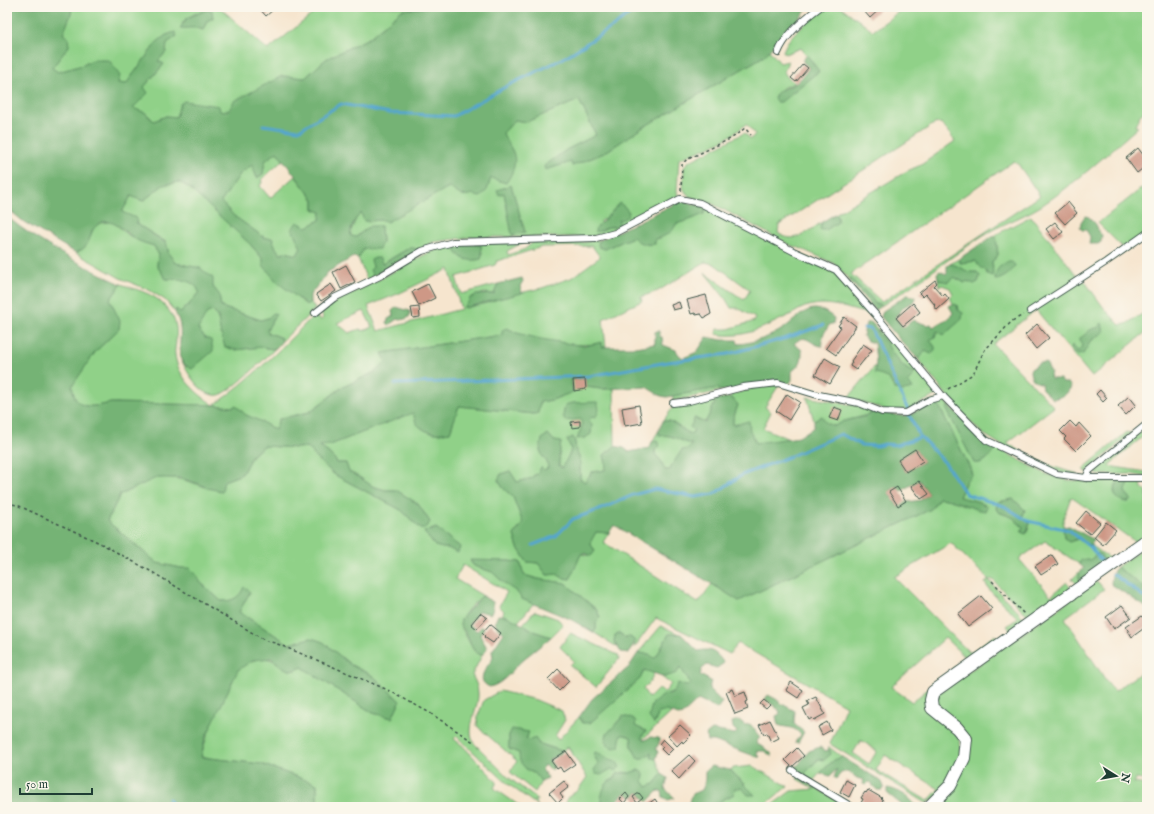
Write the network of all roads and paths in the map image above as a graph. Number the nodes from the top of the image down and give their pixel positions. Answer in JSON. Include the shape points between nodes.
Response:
{"nodes":[{"id":1,"x":820,"y":7,"type":"edge"},
{"id":2,"x":778,"y":53,"type":"dead end"},
{"id":3,"x":751,"y":135,"type":"dead end"},
{"id":4,"x":680,"y":199,"type":"junction"},
{"id":5,"x":1147,"y":233,"type":"edge"},
{"id":6,"x":1030,"y":311,"type":"joint"},
{"id":7,"x":315,"y":313,"type":"dead end"},
{"id":8,"x":942,"y":395,"type":"junction"},
{"id":9,"x":673,"y":403,"type":"dead end"},
{"id":10,"x":1147,"y":424,"type":"edge"},
{"id":11,"x":1086,"y":478,"type":"junction"},
{"id":12,"x":1147,"y":478,"type":"edge"},
{"id":13,"x":7,"y":503,"type":"edge"},
{"id":14,"x":1147,"y":540,"type":"edge"},
{"id":15,"x":992,"y":581,"type":"dead end"},
{"id":16,"x":1032,"y":622,"type":"junction"},
{"id":17,"x":475,"y":743,"type":"dead end"},
{"id":18,"x":792,"y":770,"type":"dead end"},
{"id":19,"x":852,"y":807,"type":"edge"},
{"id":20,"x":929,"y":807,"type":"edge"}],
"edges":[{"from":1,"to":2,"type":"lane","via":[[805,18],[781,45]]},
{"from":3,"to":4,"type":"path","via":[[745,128],[732,138],[686,160],[682,165]]},
{"from":4,"to":7,"type":"lane","via":[[615,233],[596,238],[453,242],[422,251],[382,275],[334,298]]},
{"from":4,"to":8,"type":"lane","via":[[700,203],[836,270]]},
{"from":5,"to":6,"type":"lane"},
{"from":6,"to":8,"type":"path","via":[[1012,321],[984,351],[973,374]]},
{"from":8,"to":9,"type":"lane","via":[[906,413],[882,412],[859,403],[814,394],[778,383],[743,387]]},
{"from":8,"to":11,"type":"lane","via":[[986,440],[1057,474]]},
{"from":10,"to":11,"type":"lane","via":[[1090,471]]},
{"from":11,"to":12,"type":"lane"},
{"from":13,"to":17,"type":"path","via":[[100,543],[266,641],[388,690],[430,713]]},
{"from":14,"to":16,"type":"street"},
{"from":15,"to":16,"type":"path"},
{"from":16,"to":20,"type":"street","via":[[933,692],[932,708],[957,728],[966,739],[964,758],[950,786]]},
{"from":18,"to":19,"type":"lane"}]}
